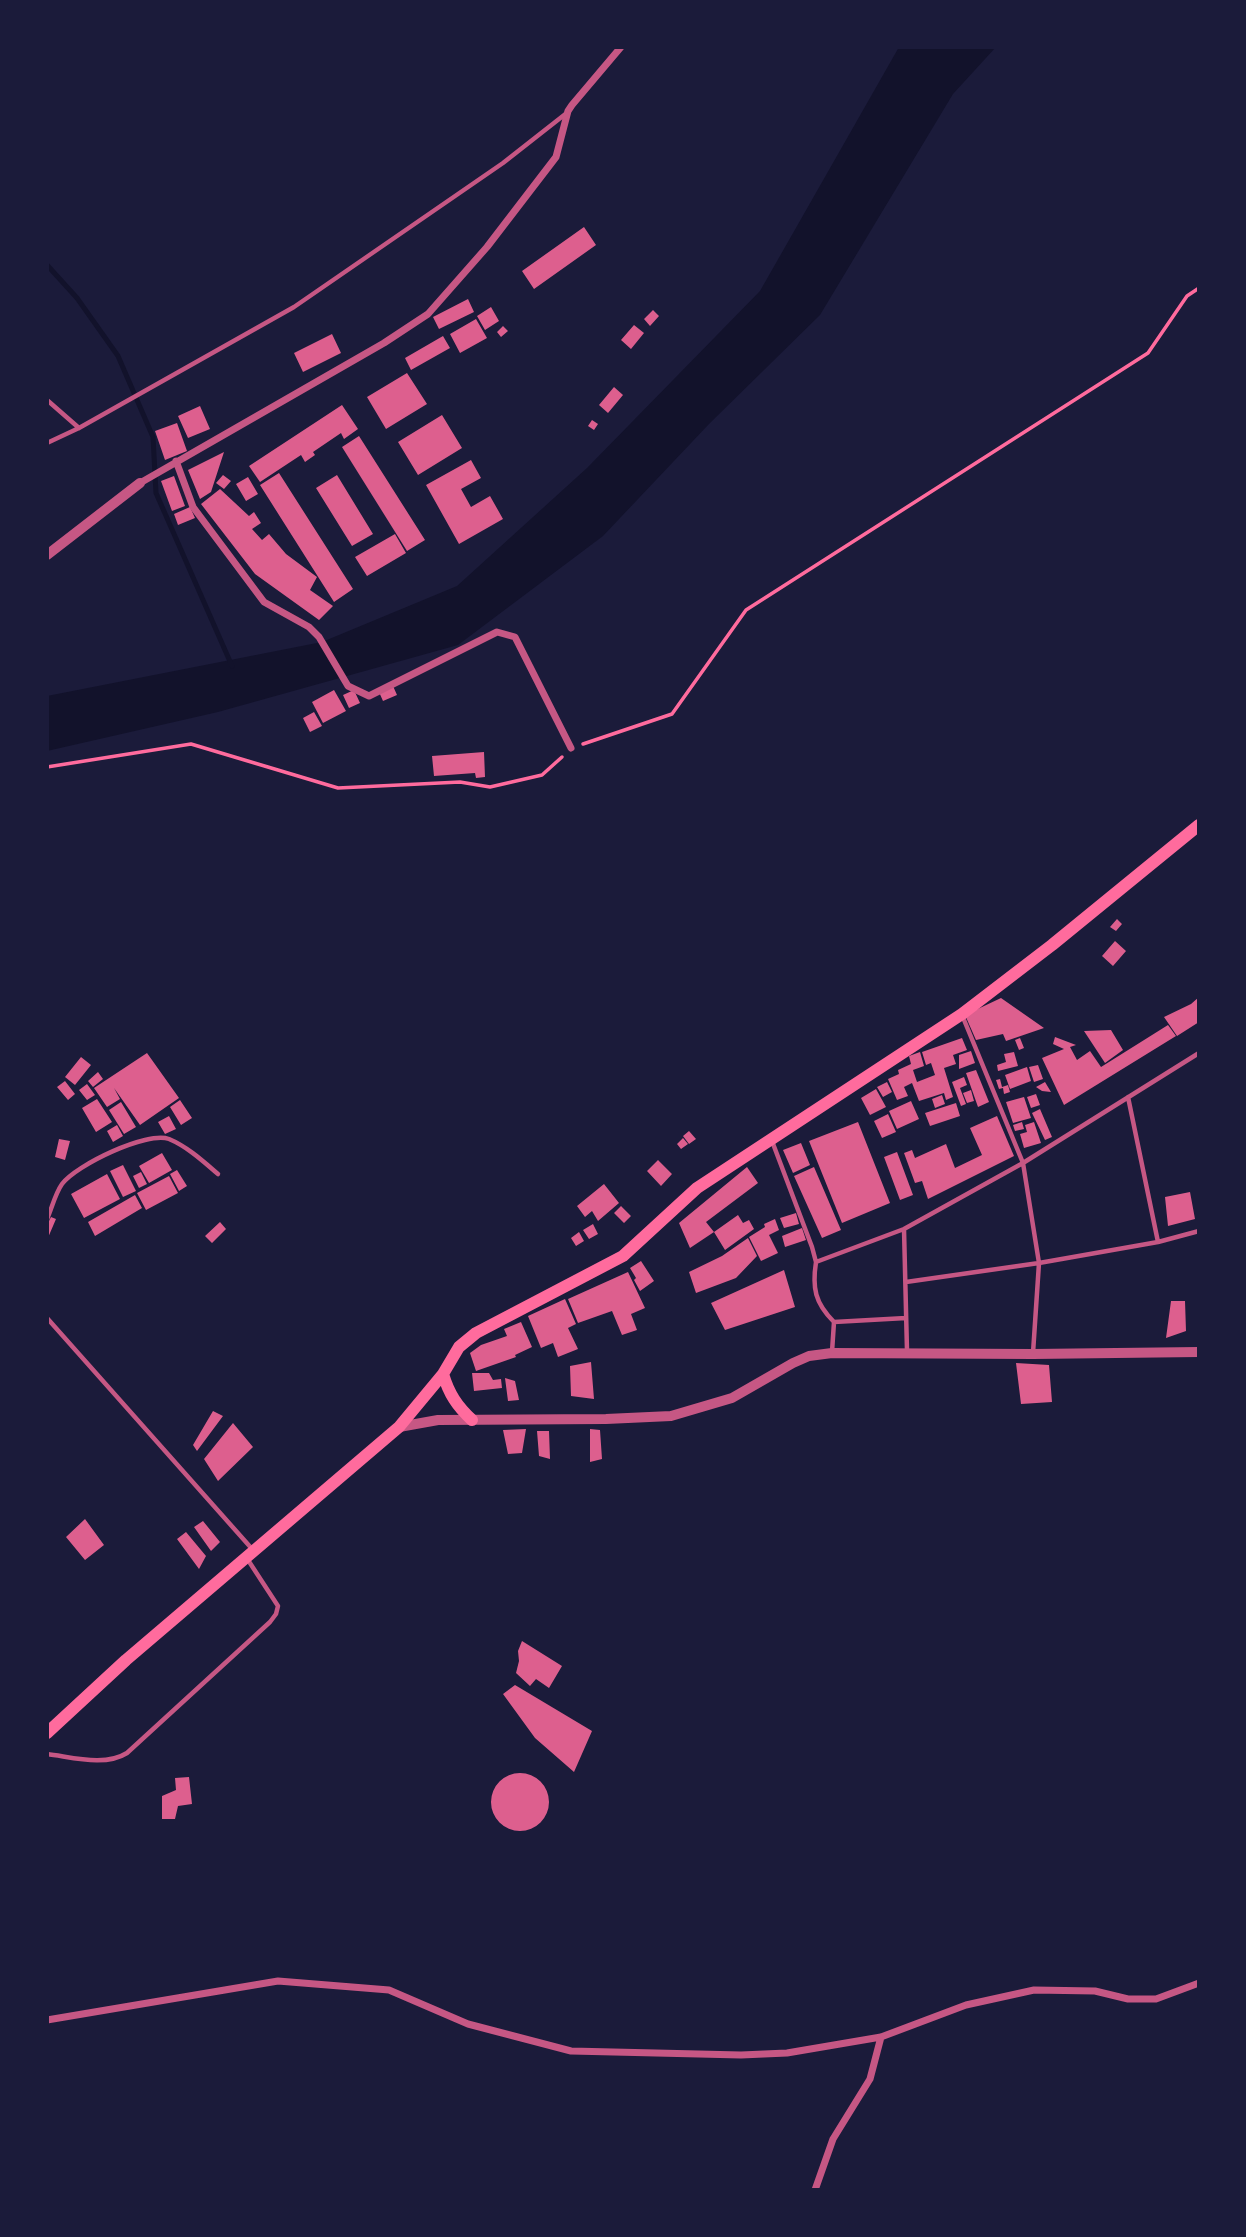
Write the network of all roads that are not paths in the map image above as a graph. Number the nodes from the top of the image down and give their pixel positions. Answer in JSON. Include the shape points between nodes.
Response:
{"nodes":[{"id":1,"x":621,"y":47,"type":"edge"},
{"id":2,"x":568,"y":115,"type":"junction"},
{"id":3,"x":47,"y":400,"type":"edge"},
{"id":4,"x":79,"y":428,"type":"junction"},
{"id":5,"x":47,"y":443,"type":"edge"},
{"id":6,"x":176,"y":461,"type":"junction"},
{"id":7,"x":140,"y":483,"type":"joint"},
{"id":8,"x":47,"y":555,"type":"edge"},
{"id":9,"x":571,"y":748,"type":"road end"},
{"id":10,"x":1199,"y":824,"type":"edge"},
{"id":11,"x":962,"y":1014,"type":"junction"},
{"id":12,"x":1199,"y":1053,"type":"edge"},
{"id":13,"x":1128,"y":1097,"type":"junction"},
{"id":14,"x":771,"y":1139,"type":"junction"},
{"id":15,"x":1023,"y":1163,"type":"junction"},
{"id":16,"x":218,"y":1174,"type":"dead end"},
{"id":17,"x":47,"y":1219,"type":"edge"},
{"id":18,"x":904,"y":1229,"type":"junction"},
{"id":19,"x":1199,"y":1231,"type":"edge"},
{"id":20,"x":1158,"y":1242,"type":"junction"},
{"id":21,"x":816,"y":1262,"type":"junction"},
{"id":22,"x":1039,"y":1263,"type":"junction"},
{"id":23,"x":906,"y":1282,"type":"junction"},
{"id":24,"x":47,"y":1318,"type":"edge"},
{"id":25,"x":906,"y":1318,"type":"junction"},
{"id":26,"x":834,"y":1322,"type":"junction"},
{"id":27,"x":907,"y":1352,"type":"junction"},
{"id":28,"x":1199,"y":1352,"type":"edge"},
{"id":29,"x":832,"y":1353,"type":"junction"},
{"id":30,"x":1033,"y":1354,"type":"junction"},
{"id":31,"x":443,"y":1374,"type":"junction"},
{"id":32,"x":472,"y":1420,"type":"junction"},
{"id":33,"x":399,"y":1427,"type":"junction"},
{"id":34,"x":250,"y":1554,"type":"junction"},
{"id":35,"x":47,"y":1733,"type":"edge"},
{"id":36,"x":47,"y":1754,"type":"edge"},
{"id":37,"x":1199,"y":1983,"type":"edge"},
{"id":38,"x":47,"y":2020,"type":"edge"},
{"id":39,"x":881,"y":2037,"type":"junction"},
{"id":40,"x":815,"y":2190,"type":"edge"}],
"edges":[{"from":1,"to":2,"type":"street"},
{"from":2,"to":4,"type":"lane","via":[[295,307]]},
{"from":2,"to":6,"type":"street","via":[[556,157],[428,314]]},
{"from":3,"to":4,"type":"lane"},
{"from":4,"to":5,"type":"lane"},
{"from":6,"to":7,"type":"street"},
{"from":6,"to":9,"type":"street","via":[[193,507],[264,602],[309,627],[348,686],[369,696],[498,632],[515,637]]},
{"from":7,"to":8,"type":"street"},
{"from":10,"to":11,"type":"main road"},
{"from":11,"to":14,"type":"main road"},
{"from":11,"to":15,"type":"lane"},
{"from":12,"to":13,"type":"lane"},
{"from":13,"to":15,"type":"lane"},
{"from":13,"to":20,"type":"lane"},
{"from":14,"to":21,"type":"lane"},
{"from":14,"to":31,"type":"main road","via":[[697,1188],[623,1256],[476,1333],[459,1347]]},
{"from":15,"to":18,"type":"lane"},
{"from":15,"to":22,"type":"lane"},
{"from":16,"to":17,"type":"lane","via":[[168,1139],[151,1137],[84,1164],[63,1183]]},
{"from":18,"to":21,"type":"lane"},
{"from":18,"to":23,"type":"lane"},
{"from":19,"to":20,"type":"lane"},
{"from":20,"to":22,"type":"lane"},
{"from":21,"to":26,"type":"lane","via":[[813,1281],[822,1309]]},
{"from":22,"to":23,"type":"lane"},
{"from":22,"to":30,"type":"lane"},
{"from":23,"to":25,"type":"lane"},
{"from":24,"to":34,"type":"lane"},
{"from":25,"to":26,"type":"lane"},
{"from":25,"to":27,"type":"lane"},
{"from":26,"to":29,"type":"lane"},
{"from":27,"to":29,"type":"street"},
{"from":27,"to":30,"type":"street"},
{"from":28,"to":30,"type":"street"},
{"from":29,"to":32,"type":"street","via":[[793,1363],[733,1398],[671,1416]]},
{"from":31,"to":32,"type":"main road","via":[[457,1406]]},
{"from":31,"to":33,"type":"main road"},
{"from":32,"to":33,"type":"street"},
{"from":33,"to":34,"type":"main road"},
{"from":34,"to":35,"type":"main road"},
{"from":34,"to":36,"type":"lane","via":[[278,1606],[270,1622],[118,1758]]},
{"from":37,"to":39,"type":"street","via":[[1156,1999],[1034,1990],[967,2005]]},
{"from":38,"to":39,"type":"street","via":[[278,1981],[389,1990],[468,2024],[571,2051],[787,2053]]},
{"from":39,"to":40,"type":"street","via":[[870,2079],[834,2139]]}]}
